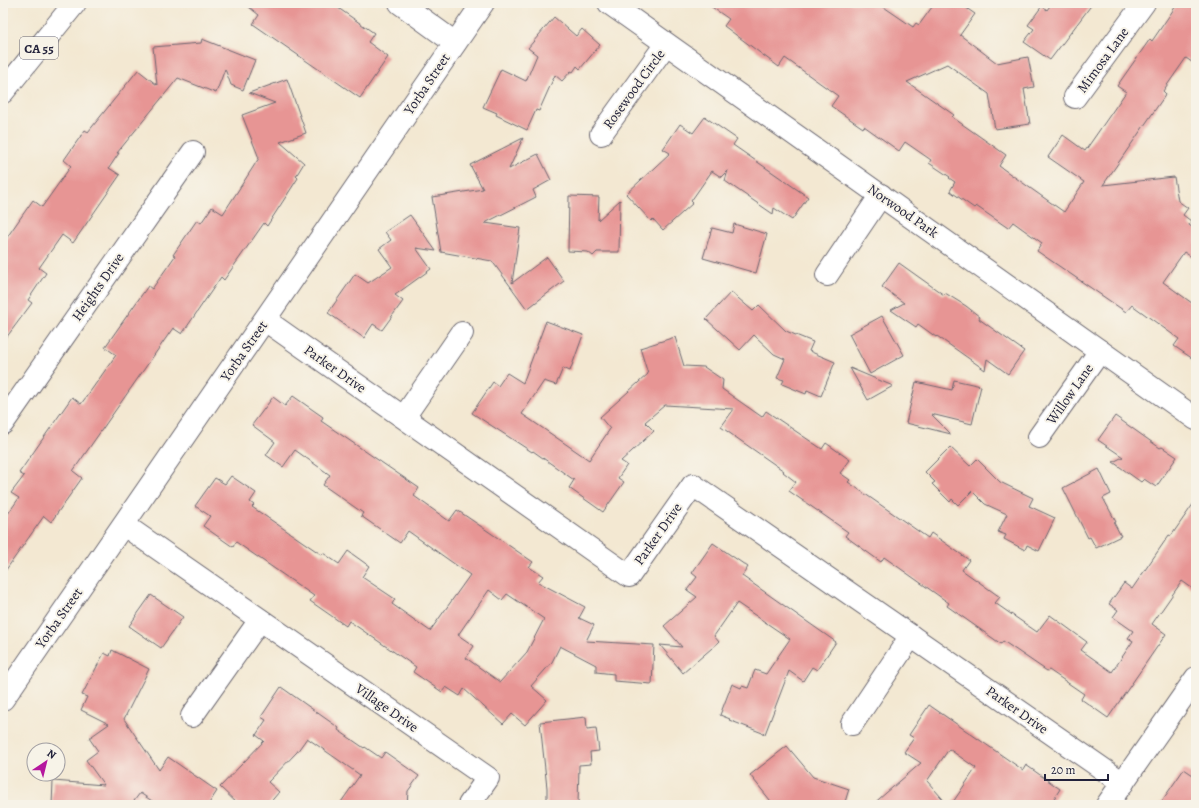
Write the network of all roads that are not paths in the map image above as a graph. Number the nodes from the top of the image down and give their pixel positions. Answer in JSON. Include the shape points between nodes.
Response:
{"nodes":[{"id":1,"x":75,"y":3,"type":"edge"},
{"id":2,"x":400,"y":3,"type":"edge"},
{"id":3,"x":483,"y":3,"type":"edge"},
{"id":4,"x":609,"y":3,"type":"edge"},
{"id":5,"x":1144,"y":3,"type":"edge"},
{"id":6,"x":455,"y":43,"type":"junction"},
{"id":7,"x":666,"y":44,"type":"junction"},
{"id":8,"x":3,"y":92,"type":"edge"},
{"id":9,"x":1075,"y":97,"type":"dead end"},
{"id":10,"x":601,"y":134,"type":"dead end"},
{"id":11,"x":193,"y":152,"type":"dead end"},
{"id":12,"x":881,"y":195,"type":"junction"},
{"id":13,"x":827,"y":275,"type":"dead end"},
{"id":14,"x":265,"y":320,"type":"junction"},
{"id":15,"x":462,"y":333,"type":"dead end"},
{"id":16,"x":1100,"y":351,"type":"junction"},
{"id":17,"x":404,"y":418,"type":"junction"},
{"id":18,"x":1196,"y":419,"type":"edge"},
{"id":19,"x":3,"y":423,"type":"edge"},
{"id":20,"x":1039,"y":437,"type":"dead end"},
{"id":21,"x":124,"y":525,"type":"junction"},
{"id":22,"x":260,"y":620,"type":"junction"},
{"id":23,"x":911,"y":636,"type":"junction"},
{"id":24,"x":1196,"y":678,"type":"edge"},
{"id":25,"x":3,"y":699,"type":"edge"},
{"id":26,"x":192,"y":716,"type":"dead end"},
{"id":27,"x":852,"y":724,"type":"dead end"},
{"id":28,"x":1123,"y":783,"type":"junction"},
{"id":29,"x":469,"y":805,"type":"edge"},
{"id":30,"x":1107,"y":805,"type":"edge"}],
"edges":[{"from":1,"to":8,"type":"main road","number":"CA 55"},
{"from":2,"to":6,"type":"main road"},
{"from":3,"to":6,"type":"main road","name":"Yorba Street"},
{"from":4,"to":7,"type":"main road","name":"Norwood Park"},
{"from":5,"to":9,"type":"main road","name":"Mimosa Lane"},
{"from":6,"to":14,"type":"main road","name":"Yorba Street"},
{"from":7,"to":10,"type":"main road","name":"Rosewood Circle"},
{"from":7,"to":12,"type":"main road","name":"Norwood Park"},
{"from":11,"to":19,"type":"main road","name":"Heights Drive"},
{"from":12,"to":13,"type":"main road"},
{"from":12,"to":16,"type":"main road","name":"Norwood Park"},
{"from":14,"to":17,"type":"main road","name":"Parker Drive"},
{"from":14,"to":21,"type":"main road","name":"Yorba Street"},
{"from":15,"to":17,"type":"main road"},
{"from":16,"to":18,"type":"main road","name":"Norwood Park"},
{"from":16,"to":20,"type":"main road","name":"Willow Lane"},
{"from":17,"to":23,"type":"main road","name":"Parker Drive","via":[[629,576],[693,484]]},
{"from":21,"to":22,"type":"main road","name":"Village Drive"},
{"from":21,"to":25,"type":"main road","name":"Yorba Street"},
{"from":22,"to":26,"type":"main road"},
{"from":22,"to":29,"type":"main road","name":"Village Drive","via":[[488,778]]},
{"from":23,"to":27,"type":"main road"},
{"from":23,"to":28,"type":"main road","name":"Parker Drive"},
{"from":24,"to":28,"type":"main road"},
{"from":28,"to":30,"type":"main road"}]}
